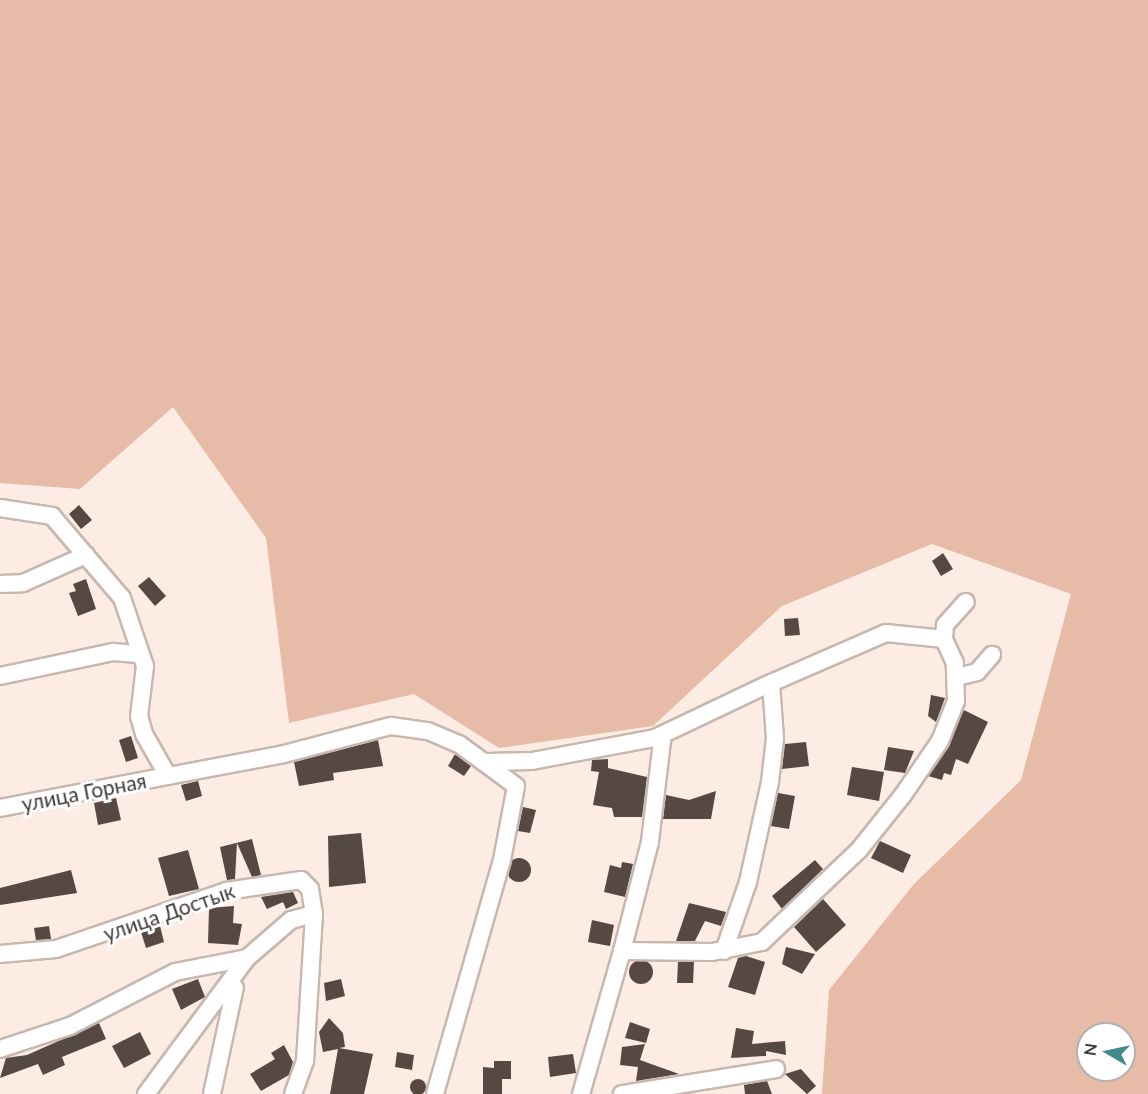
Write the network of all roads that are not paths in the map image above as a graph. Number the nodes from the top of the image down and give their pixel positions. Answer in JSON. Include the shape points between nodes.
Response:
{"nodes":[{"id":1,"x":0,"y":508,"type":"edge"},
{"id":2,"x":86,"y":555,"type":"junction"},
{"id":3,"x":0,"y":584,"type":"edge"},
{"id":4,"x":966,"y":602,"type":"dead end"},
{"id":5,"x":944,"y":639,"type":"junction"},
{"id":6,"x":137,"y":654,"type":"junction"},
{"id":7,"x":992,"y":655,"type":"dead end"},
{"id":8,"x":0,"y":676,"type":"edge"},
{"id":9,"x":957,"y":677,"type":"junction"},
{"id":10,"x":771,"y":683,"type":"junction"},
{"id":11,"x":655,"y":738,"type":"junction"},
{"id":12,"x":487,"y":762,"type":"junction"},
{"id":13,"x":168,"y":776,"type":"junction"},
{"id":14,"x":0,"y":808,"type":"edge"},
{"id":15,"x":314,"y":914,"type":"junction"},
{"id":16,"x":622,"y":951,"type":"junction"},
{"id":17,"x":724,"y":951,"type":"junction"},
{"id":18,"x":0,"y":954,"type":"edge"},
{"id":19,"x":247,"y":958,"type":"junction"},
{"id":20,"x":0,"y":1048,"type":"edge"},
{"id":21,"x":776,"y":1069,"type":"dead end"},
{"id":22,"x":146,"y":1094,"type":"edge"},
{"id":23,"x":212,"y":1094,"type":"edge"},
{"id":24,"x":293,"y":1094,"type":"edge"},
{"id":25,"x":435,"y":1094,"type":"edge"},
{"id":26,"x":581,"y":1094,"type":"edge"},
{"id":27,"x":622,"y":1094,"type":"edge"}],
"edges":[{"from":1,"to":2,"type":"street","via":[[52,516]]},
{"from":2,"to":3,"type":"street","via":[[23,583]]},
{"from":2,"to":6,"type":"street","via":[[122,598],[133,623]]},
{"from":4,"to":5,"type":"street","via":[[945,625]]},
{"from":5,"to":9,"type":"street"},
{"from":5,"to":10,"type":"street","via":[[886,633]]},
{"from":6,"to":8,"type":"street","via":[[113,652]]},
{"from":6,"to":13,"type":"street","via":[[145,666],[139,716],[144,734]]},
{"from":7,"to":9,"type":"street","via":[[977,672]]},
{"from":9,"to":17,"type":"street","via":[[956,701],[940,741],[859,850],[762,942]]},
{"from":10,"to":11,"type":"street"},
{"from":10,"to":17,"type":"street","via":[[775,738],[770,782],[748,882]]},
{"from":11,"to":12,"type":"street","via":[[532,761]]},
{"from":11,"to":16,"type":"street","via":[[662,741],[660,777]]},
{"from":12,"to":13,"type":"street","name":"улица Горная","via":[[441,736],[391,726],[284,754]]},
{"from":12,"to":25,"type":"street","name":"улица Горная","via":[[516,786],[517,800]]},
{"from":13,"to":14,"type":"street","name":"улица Горная"},
{"from":15,"to":18,"type":"street","name":"улица Достык","via":[[310,889],[301,880],[273,880],[171,908],[56,949]]},
{"from":15,"to":19,"type":"street","via":[[291,920]]},
{"from":15,"to":24,"type":"street","name":"улица Достык","via":[[305,1061]]},
{"from":16,"to":17,"type":"street"},
{"from":16,"to":26,"type":"street"},
{"from":19,"to":20,"type":"street","via":[[175,972],[70,1026]]},
{"from":19,"to":22,"type":"street"},
{"from":19,"to":23,"type":"street","via":[[227,1007]]},
{"from":21,"to":27,"type":"street"}]}
